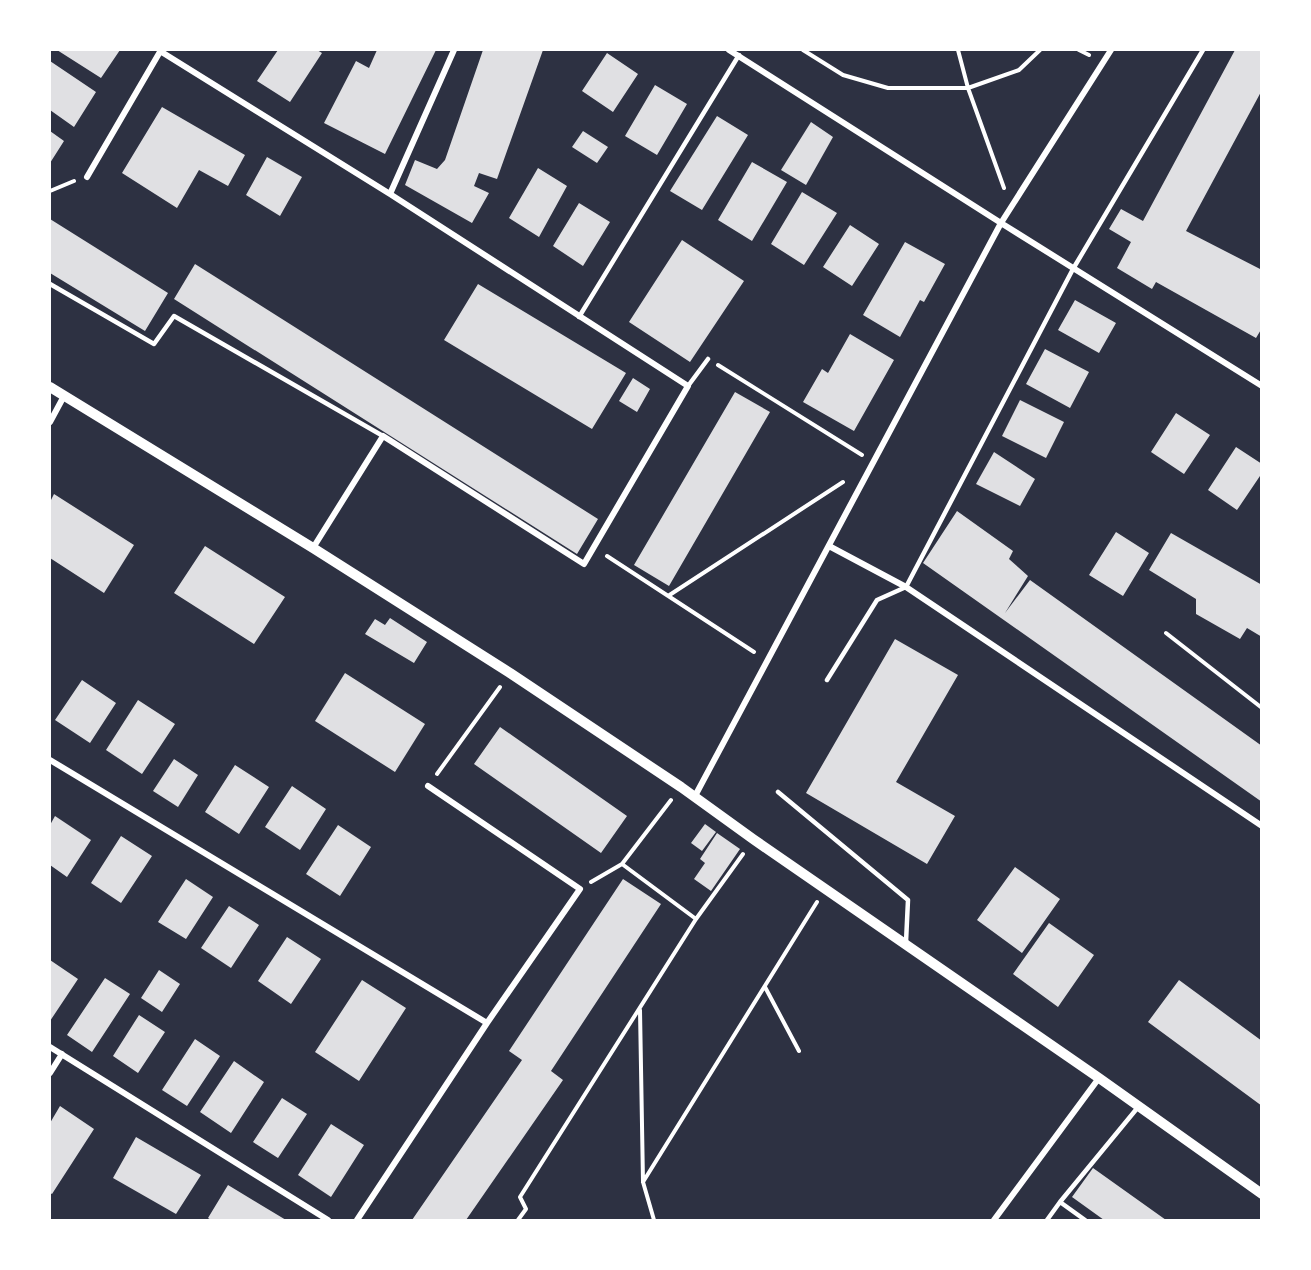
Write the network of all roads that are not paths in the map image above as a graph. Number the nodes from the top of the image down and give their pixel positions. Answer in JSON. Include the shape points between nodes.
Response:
{"nodes":[{"id":1,"x":161,"y":50,"type":"edge"},
{"id":2,"x":454,"y":50,"type":"edge"},
{"id":3,"x":729,"y":50,"type":"edge"},
{"id":4,"x":1111,"y":50,"type":"edge"},
{"id":5,"x":1203,"y":50,"type":"edge"},
{"id":6,"x":739,"y":56,"type":"junction"},
{"id":7,"x":87,"y":177,"type":"road end"},
{"id":8,"x":390,"y":194,"type":"junction"},
{"id":9,"x":1001,"y":223,"type":"junction"},
{"id":10,"x":1073,"y":268,"type":"junction"},
{"id":11,"x":50,"y":284,"type":"edge"},
{"id":12,"x":579,"y":316,"type":"junction"},
{"id":13,"x":708,"y":359,"type":"road end"},
{"id":14,"x":688,"y":386,"type":"junction"},
{"id":15,"x":1262,"y":386,"type":"edge"},
{"id":16,"x":50,"y":387,"type":"edge"},
{"id":17,"x":64,"y":396,"type":"junction"},
{"id":18,"x":50,"y":422,"type":"edge"},
{"id":19,"x":383,"y":436,"type":"junction"},
{"id":20,"x":829,"y":546,"type":"junction"},
{"id":21,"x":313,"y":548,"type":"junction"},
{"id":22,"x":906,"y":587,"type":"junction"},
{"id":23,"x":827,"y":680,"type":"dead end"},
{"id":24,"x":50,"y":760,"type":"edge"},
{"id":25,"x":428,"y":786,"type":"road end"},
{"id":26,"x":778,"y":792,"type":"dead end"},
{"id":27,"x":695,"y":796,"type":"junction"},
{"id":28,"x":1262,"y":826,"type":"edge"},
{"id":29,"x":906,"y":945,"type":"junction"},
{"id":30,"x":487,"y":1023,"type":"junction"},
{"id":31,"x":50,"y":1047,"type":"edge"},
{"id":32,"x":62,"y":1054,"type":"junction"},
{"id":33,"x":50,"y":1073,"type":"edge"},
{"id":34,"x":1099,"y":1078,"type":"junction"},
{"id":35,"x":1139,"y":1106,"type":"junction"},
{"id":36,"x":1262,"y":1194,"type":"edge"},
{"id":37,"x":1060,"y":1202,"type":"junction"},
{"id":38,"x":327,"y":1221,"type":"edge"},
{"id":39,"x":357,"y":1221,"type":"edge"},
{"id":40,"x":994,"y":1221,"type":"edge"},
{"id":41,"x":1047,"y":1221,"type":"edge"},
{"id":42,"x":1085,"y":1221,"type":"edge"}],
"edges":[{"from":1,"to":7,"type":"street"},
{"from":1,"to":8,"type":"street"},
{"from":2,"to":8,"type":"street"},
{"from":3,"to":6,"type":"street"},
{"from":4,"to":9,"type":"street"},
{"from":5,"to":10,"type":"lane"},
{"from":6,"to":9,"type":"street"},
{"from":6,"to":12,"type":"lane"},
{"from":8,"to":12,"type":"street"},
{"from":9,"to":10,"type":"street"},
{"from":9,"to":20,"type":"street"},
{"from":10,"to":15,"type":"street"},
{"from":10,"to":22,"type":"lane"},
{"from":11,"to":19,"type":"lane","via":[[153,344],[174,316]]},
{"from":12,"to":14,"type":"street"},
{"from":13,"to":14,"type":"lane"},
{"from":14,"to":19,"type":"street","via":[[584,564]]},
{"from":16,"to":17,"type":"street"},
{"from":17,"to":18,"type":"street"},
{"from":17,"to":21,"type":"street"},
{"from":19,"to":21,"type":"street"},
{"from":20,"to":22,"type":"street"},
{"from":20,"to":27,"type":"street"},
{"from":21,"to":27,"type":"street"},
{"from":22,"to":23,"type":"lane","via":[[877,600]]},
{"from":22,"to":28,"type":"street"},
{"from":24,"to":30,"type":"street"},
{"from":25,"to":30,"type":"street","via":[[580,889]]},
{"from":26,"to":29,"type":"lane","via":[[908,900]]},
{"from":27,"to":29,"type":"street"},
{"from":29,"to":34,"type":"street"},
{"from":30,"to":39,"type":"street"},
{"from":31,"to":32,"type":"street"},
{"from":32,"to":33,"type":"street"},
{"from":32,"to":38,"type":"street"},
{"from":34,"to":35,"type":"street"},
{"from":34,"to":40,"type":"street"},
{"from":35,"to":36,"type":"street"},
{"from":35,"to":37,"type":"lane"},
{"from":37,"to":41,"type":"lane"},
{"from":37,"to":42,"type":"lane"}]}
